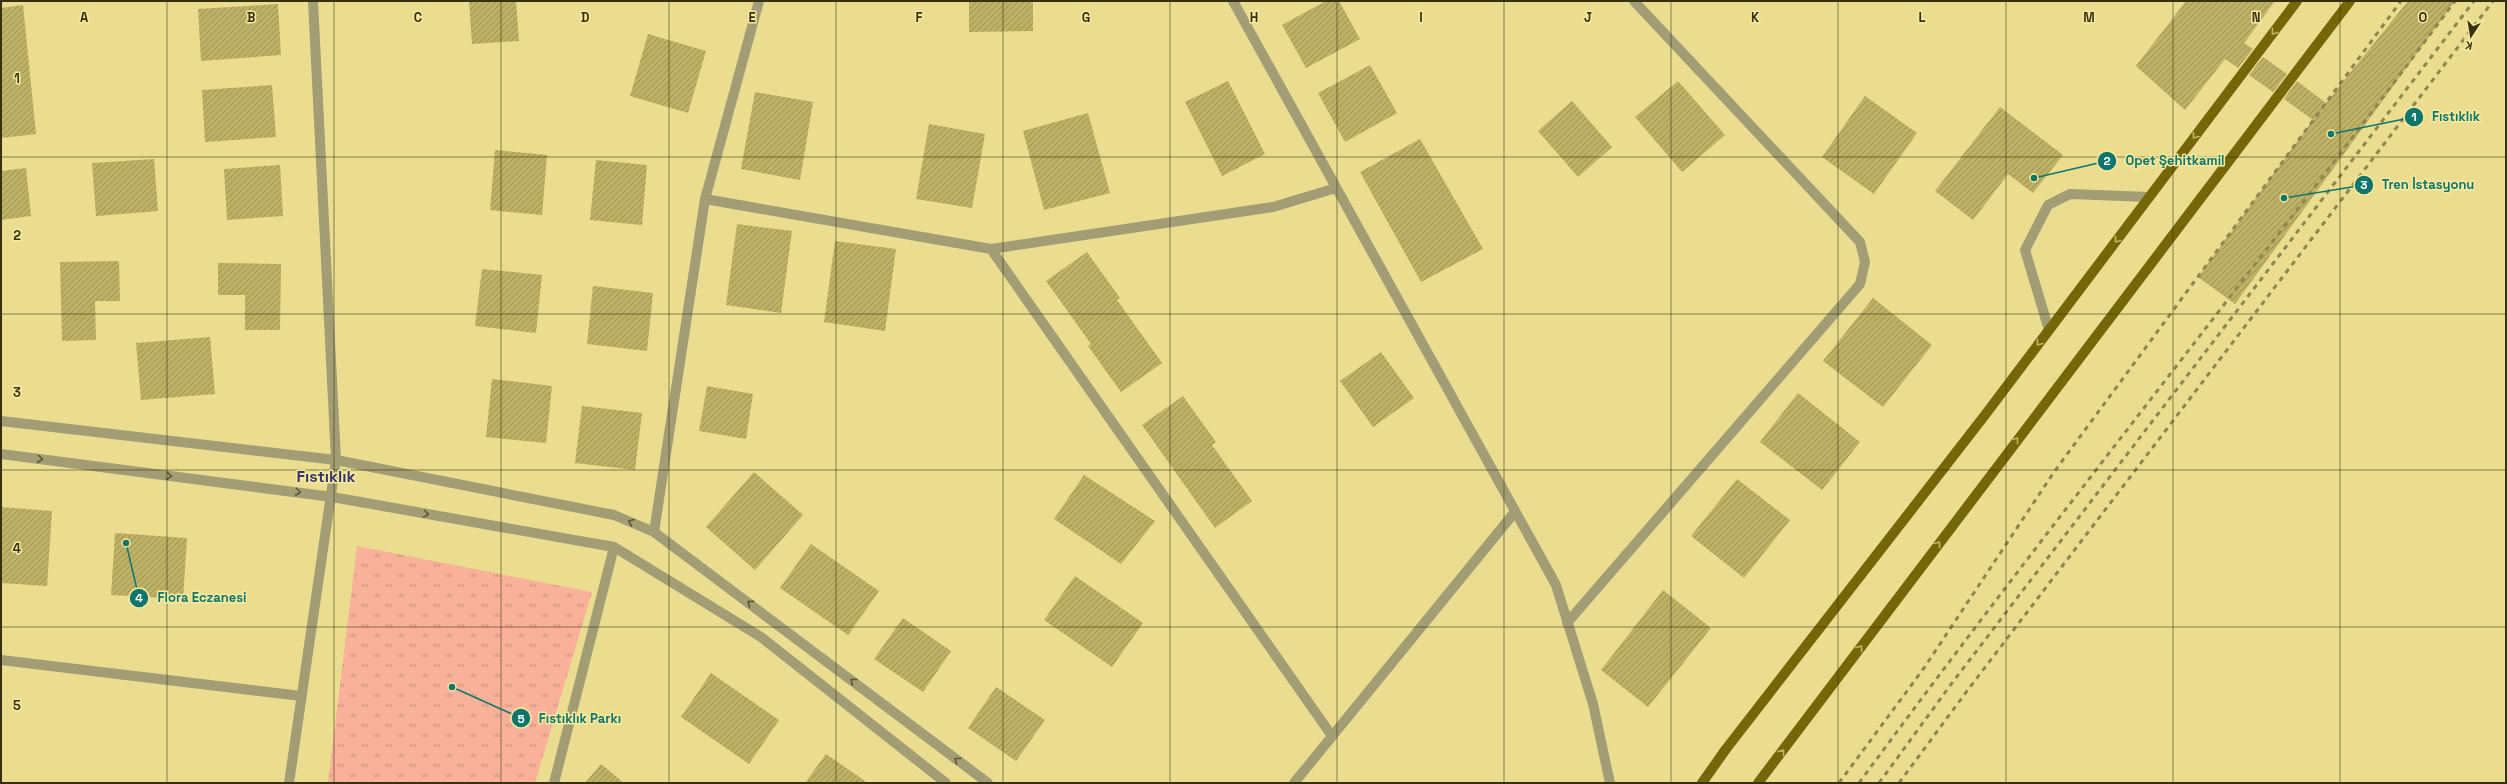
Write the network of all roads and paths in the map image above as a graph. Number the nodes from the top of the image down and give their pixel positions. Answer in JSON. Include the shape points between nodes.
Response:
{"nodes":[{"id":1,"x":313,"y":1,"type":"edge"},
{"id":2,"x":759,"y":1,"type":"edge"},
{"id":3,"x":1233,"y":1,"type":"edge"},
{"id":4,"x":1634,"y":1,"type":"edge"},
{"id":5,"x":2297,"y":1,"type":"edge"},
{"id":6,"x":2350,"y":1,"type":"edge"},
{"id":7,"x":1336,"y":188,"type":"junction"},
{"id":8,"x":2149,"y":197,"type":"junction"},
{"id":9,"x":705,"y":199,"type":"junction"},
{"id":10,"x":991,"y":249,"type":"junction"},
{"id":11,"x":2049,"y":330,"type":"junction"},
{"id":12,"x":1,"y":421,"type":"edge"},
{"id":13,"x":1,"y":454,"type":"edge"},
{"id":14,"x":336,"y":460,"type":"junction"},
{"id":15,"x":332,"y":497,"type":"junction"},
{"id":16,"x":1514,"y":513,"type":"junction"},
{"id":17,"x":654,"y":532,"type":"junction"},
{"id":18,"x":614,"y":547,"type":"junction"},
{"id":19,"x":1567,"y":623,"type":"junction"},
{"id":20,"x":1,"y":660,"type":"edge"},
{"id":21,"x":301,"y":696,"type":"junction"},
{"id":22,"x":1332,"y":736,"type":"junction"},
{"id":23,"x":289,"y":783,"type":"edge"},
{"id":24,"x":554,"y":783,"type":"edge"},
{"id":25,"x":946,"y":783,"type":"edge"},
{"id":26,"x":988,"y":783,"type":"edge"},
{"id":27,"x":1294,"y":783,"type":"edge"},
{"id":28,"x":1610,"y":783,"type":"edge"},
{"id":29,"x":1702,"y":783,"type":"edge"},
{"id":30,"x":1758,"y":783,"type":"edge"}],
"edges":[{"from":1,"to":14,"type":"street"},
{"from":2,"to":9,"type":"street"},
{"from":3,"to":7,"type":"street"},
{"from":4,"to":19,"type":"street","via":[[1860,242],[1865,262],[1860,284]]},
{"from":5,"to":8,"type":"main road","one_way":true},
{"from":30,"to":6,"type":"main road","one_way":true},
{"from":7,"to":10,"type":"street","via":[[1273,207]]},
{"from":7,"to":16,"type":"street"},
{"from":8,"to":11,"type":"main road","one_way":true},
{"from":8,"to":11,"type":"street","via":[[2070,194],[2048,205],[2025,250]]},
{"from":9,"to":10,"type":"street"},
{"from":9,"to":17,"type":"street"},
{"from":10,"to":22,"type":"street"},
{"from":11,"to":29,"type":"main road","one_way":true},
{"from":12,"to":14,"type":"street"},
{"from":13,"to":15,"type":"street","one_way":true},
{"from":14,"to":15,"type":"street"},
{"from":17,"to":14,"type":"street","one_way":true,"via":[[614,515]]},
{"from":15,"to":18,"type":"street","one_way":true},
{"from":15,"to":21,"type":"street"},
{"from":16,"to":19,"type":"street","via":[[1556,585]]},
{"from":16,"to":22,"type":"street"},
{"from":26,"to":17,"type":"street","one_way":true},
{"from":18,"to":24,"type":"street"},
{"from":18,"to":25,"type":"street","via":[[761,637]]},
{"from":19,"to":28,"type":"street","via":[[1593,704]]},
{"from":20,"to":21,"type":"street"},
{"from":21,"to":23,"type":"street"},
{"from":22,"to":27,"type":"street"}]}
